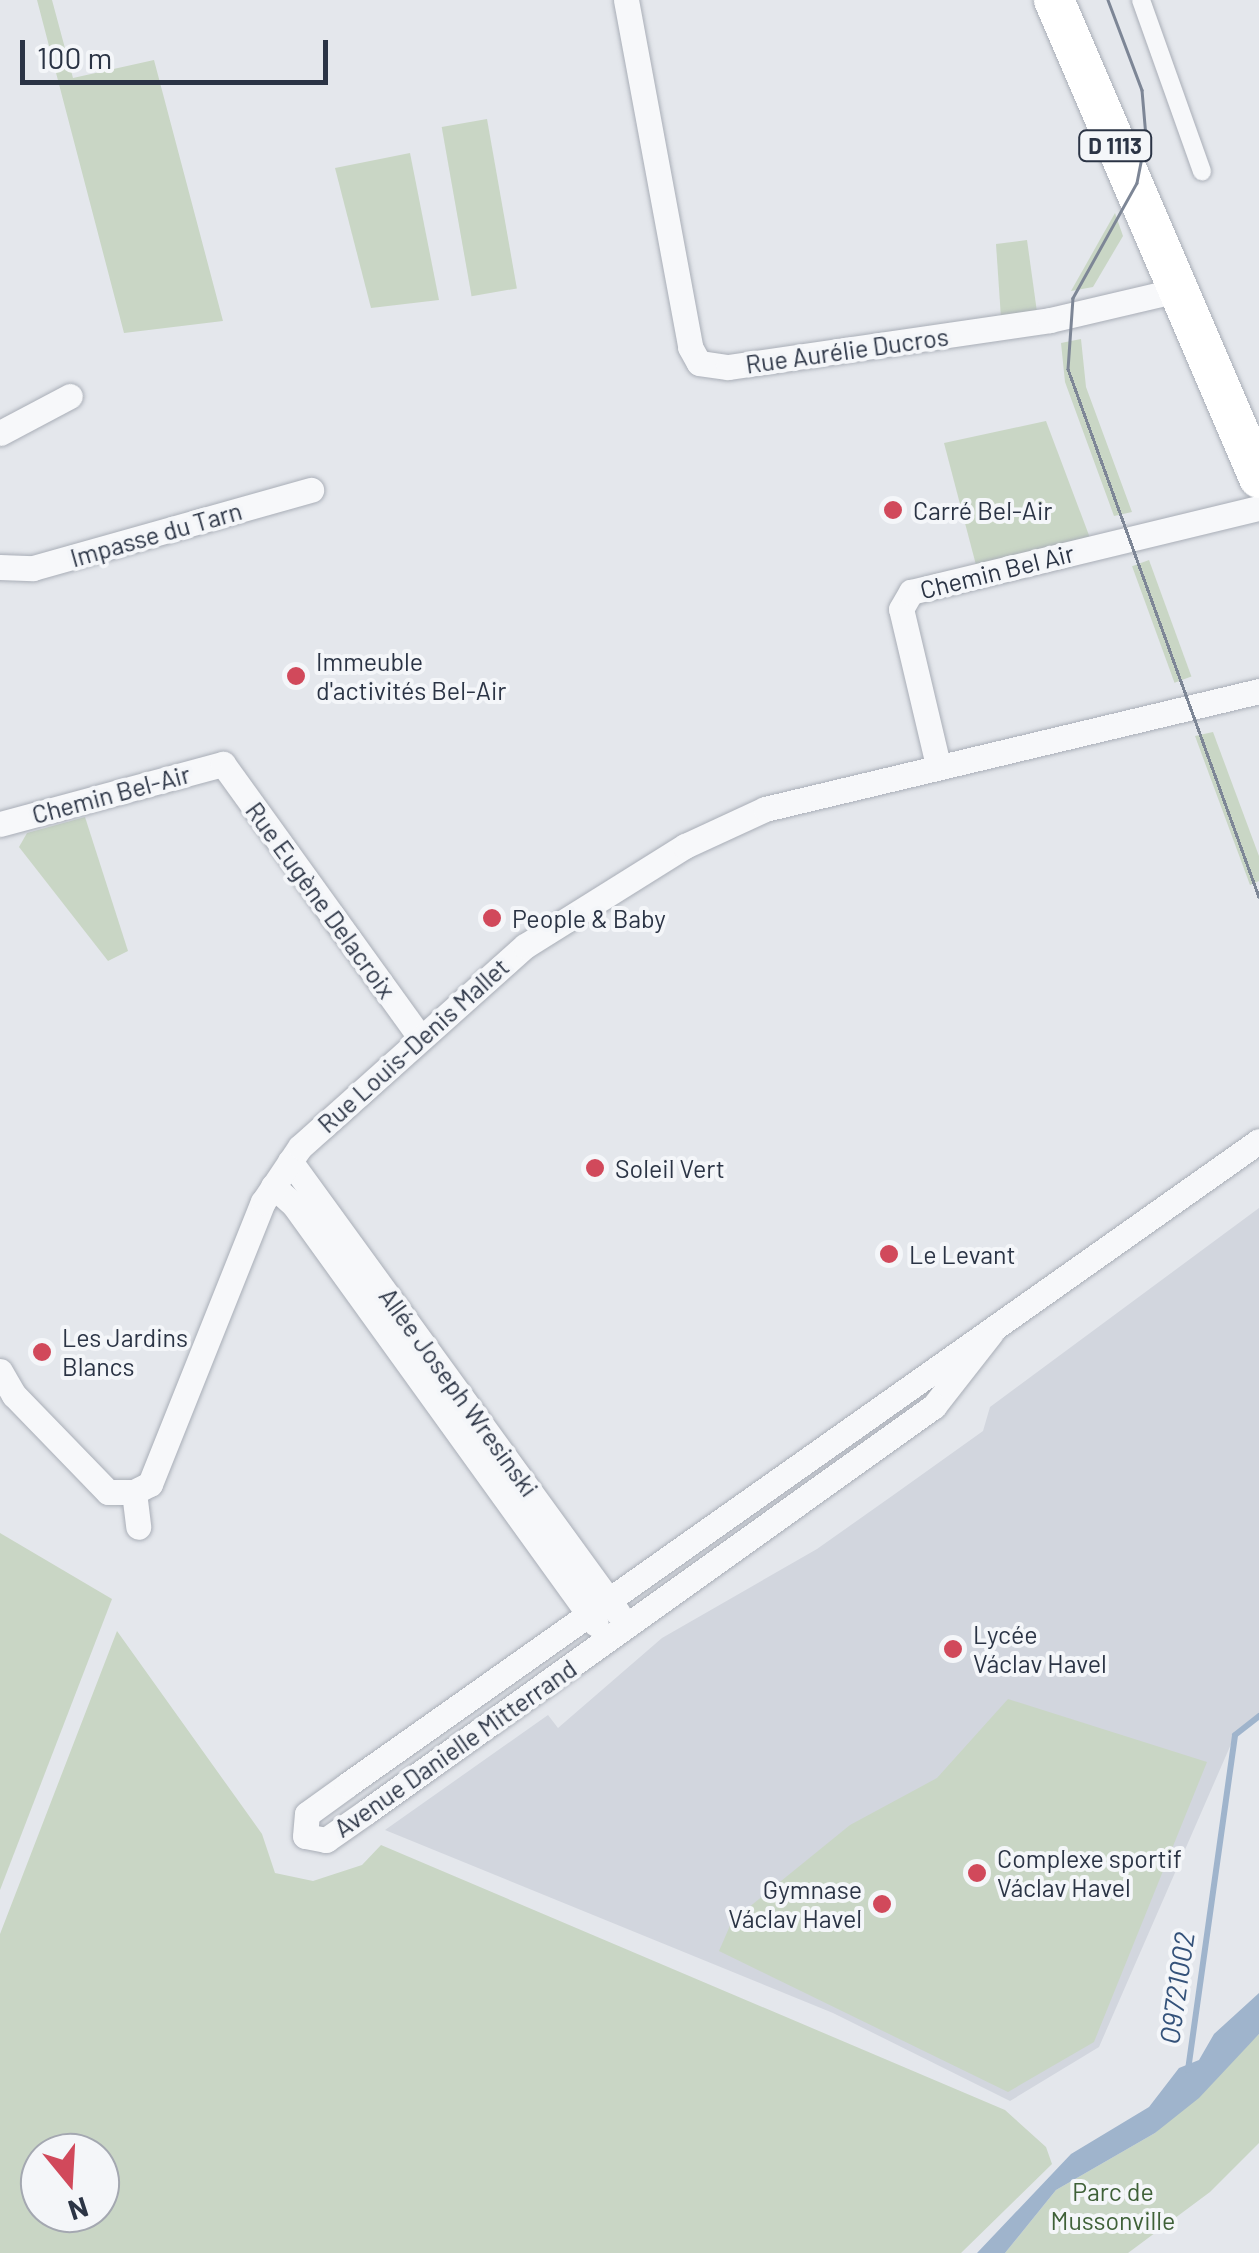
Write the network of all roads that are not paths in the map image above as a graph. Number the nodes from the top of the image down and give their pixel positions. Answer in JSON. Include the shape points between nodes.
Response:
{"nodes":[{"id":1,"x":626,"y":0,"type":"edge"},
{"id":2,"x":1054,"y":0,"type":"edge"},
{"id":3,"x":1079,"y":0,"type":"edge"},
{"id":4,"x":1141,"y":0,"type":"edge"},
{"id":5,"x":1202,"y":171,"type":"dead end"},
{"id":6,"x":1182,"y":289,"type":"junction"},
{"id":7,"x":70,"y":396,"type":"dead end"},
{"id":8,"x":0,"y":433,"type":"edge"},
{"id":9,"x":1259,"y":478,"type":"edge"},
{"id":10,"x":311,"y":490,"type":"dead end"},
{"id":11,"x":1259,"y":508,"type":"edge"},
{"id":12,"x":0,"y":567,"type":"edge"},
{"id":13,"x":1259,"y":691,"type":"edge"},
{"id":14,"x":223,"y":764,"type":"joint"},
{"id":15,"x":938,"y":765,"type":"junction"},
{"id":16,"x":0,"y":824,"type":"edge"},
{"id":17,"x":420,"y":1037,"type":"junction"},
{"id":18,"x":1259,"y":1141,"type":"edge"},
{"id":19,"x":290,"y":1161,"type":"junction"},
{"id":20,"x":274,"y":1186,"type":"junction"},
{"id":21,"x":991,"y":1332,"type":"junction"},
{"id":22,"x":0,"y":1372,"type":"edge"},
{"id":23,"x":134,"y":1492,"type":"junction"},
{"id":24,"x":138,"y":1527,"type":"dead end"},
{"id":25,"x":598,"y":1607,"type":"junction"},
{"id":26,"x":617,"y":1632,"type":"junction"}],
"edges":[{"from":1,"to":6,"type":"street","name":"Rue Aurélie Ducros","via":[[690,347],[699,362],[728,367],[1050,320]]},
{"from":2,"to":6,"type":"main road","number":"D 1113","via":[[1166,268]]},
{"from":3,"to":6,"type":"main road","number":"D 1113","via":[[1180,262]]},
{"from":4,"to":5,"type":"street"},
{"from":6,"to":9,"type":"main road","number":"D 1113"},
{"from":7,"to":8,"type":"street"},
{"from":10,"to":12,"type":"street","name":"Impasse du Tarn","via":[[33,568]]},
{"from":11,"to":15,"type":"street","name":"Chemin Bel Air","via":[[910,592],[901,610]]},
{"from":13,"to":15,"type":"street","name":"Rue Louis-Denis Mallet"},
{"from":14,"to":16,"type":"street","name":"Chemin Bel-Air"},
{"from":14,"to":17,"type":"street","name":"Rue Eugène Delacroix"},
{"from":15,"to":17,"type":"street","name":"Rue Louis-Denis Mallet","via":[[800,797],[685,846],[525,946]]},
{"from":17,"to":19,"type":"street","name":"Rue Louis-Denis Mallet"},
{"from":18,"to":21,"type":"street","name":"Avenue Danielle Mitterrand"},
{"from":19,"to":20,"type":"street","name":"Rue Louis-Denis Mallet"},
{"from":19,"to":25,"type":"street","name":"Allée Joseph Wresinski"},
{"from":20,"to":23,"type":"street","name":"Rue Louis-Denis Mallet","via":[[150,1484]]},
{"from":20,"to":25,"type":"street","name":"Allée Joseph Wresinski"},
{"from":21,"to":25,"type":"street","name":"Avenue Danielle Mitterrand"},
{"from":21,"to":26,"type":"street","name":"Avenue Danielle Mitterrand","via":[[934,1406]]},
{"from":22,"to":23,"type":"street","via":[[108,1492]]},
{"from":23,"to":24,"type":"street"},
{"from":25,"to":26,"type":"street","name":"Allée Joseph Wresinski"},
{"from":25,"to":26,"type":"street","name":"Avenue Danielle Mitterrand","via":[[307,1814],[304,1836],[326,1840]]}]}
